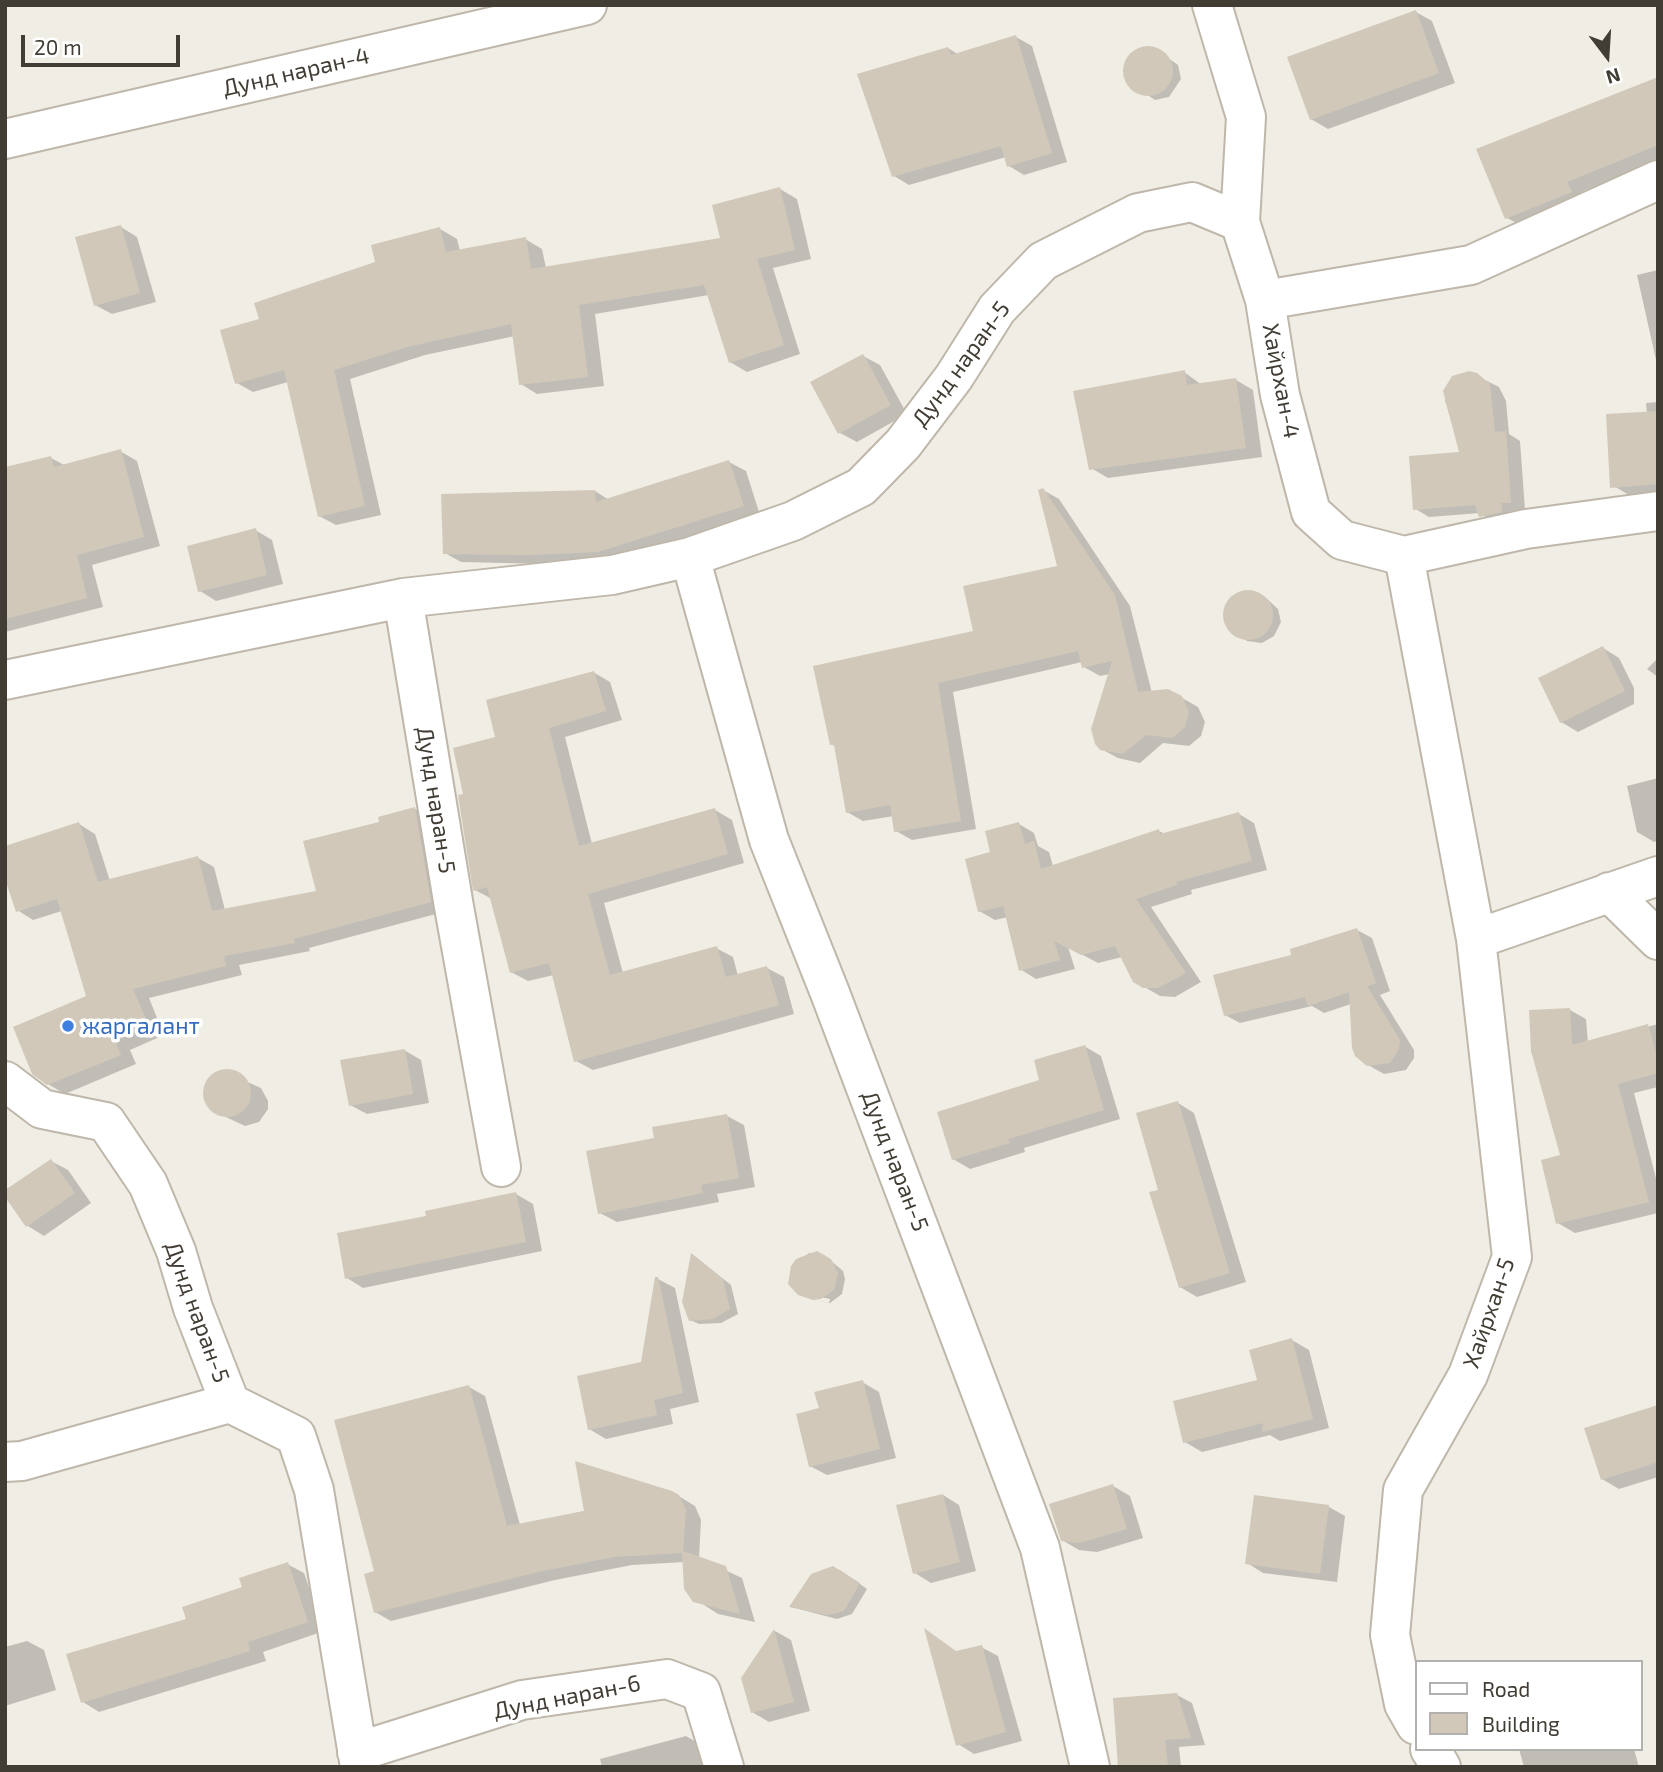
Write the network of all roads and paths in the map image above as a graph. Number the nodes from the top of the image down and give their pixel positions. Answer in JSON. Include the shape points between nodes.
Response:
{"nodes":[{"id":1,"x":587,"y":5,"type":"edge"},
{"id":2,"x":1212,"y":5,"type":"edge"},
{"id":3,"x":5,"y":139,"type":"edge"},
{"id":4,"x":1658,"y":180,"type":"edge"},
{"id":5,"x":1240,"y":222,"type":"junction"},
{"id":6,"x":1265,"y":300,"type":"junction"},
{"id":7,"x":1658,"y":511,"type":"edge"},
{"id":8,"x":1404,"y":556,"type":"junction"},
{"id":9,"x":690,"y":557,"type":"junction"},
{"id":10,"x":403,"y":598,"type":"junction"},
{"id":11,"x":5,"y":680,"type":"edge"},
{"id":12,"x":1658,"y":876,"type":"edge"},
{"id":13,"x":1609,"y":892,"type":"junction"},
{"id":14,"x":1476,"y":939,"type":"junction"},
{"id":15,"x":1658,"y":940,"type":"edge"},
{"id":16,"x":5,"y":1080,"type":"edge"},
{"id":17,"x":502,"y":1167,"type":"dead end"},
{"id":18,"x":230,"y":1403,"type":"junction"},
{"id":19,"x":5,"y":1462,"type":"edge"},
{"id":20,"x":1414,"y":1722,"type":"edge"},
{"id":21,"x":1431,"y":1751,"type":"edge"},
{"id":22,"x":359,"y":1759,"type":"edge"},
{"id":23,"x":724,"y":1767,"type":"edge"},
{"id":24,"x":1090,"y":1767,"type":"edge"},
{"id":25,"x":1441,"y":1767,"type":"edge"}],
"edges":[{"from":1,"to":3,"type":"street","name":"Дунд наран-4"},
{"from":2,"to":5,"type":"street","via":[[1246,117]]},
{"from":4,"to":6,"type":"street","name":"Хайрхан-4","via":[[1471,265]]},
{"from":5,"to":6,"type":"street"},
{"from":5,"to":9,"type":"street","name":"Дунд наран-5","via":[[1192,202],[1138,213],[1043,261],[997,309],[904,444],[861,486],[793,521]]},
{"from":6,"to":8,"type":"street","name":"Хайрхан-4","via":[[1280,395],[1311,512],[1342,540]]},
{"from":7,"to":8,"type":"street","name":"Хайрхан-4","via":[[1526,529]]},
{"from":8,"to":14,"type":"street","name":"Хайрхан-5"},
{"from":9,"to":10,"type":"street","name":"Дунд наран-5","via":[[612,575]]},
{"from":9,"to":24,"type":"street","name":"Дунд наран-5","via":[[769,840],[1040,1548]]},
{"from":10,"to":11,"type":"street","name":"Дунд наран-5"},
{"from":10,"to":17,"type":"street","name":"Дунд наран-5"},
{"from":12,"to":13,"type":"street"},
{"from":13,"to":14,"type":"street"},
{"from":13,"to":15,"type":"street"},
{"from":14,"to":20,"type":"street","name":"Хайрхан-5","via":[[1513,1257],[1468,1375],[1403,1490],[1390,1635],[1404,1704]]},
{"from":16,"to":18,"type":"street","name":"Дунд наран-5","via":[[42,1109],[106,1122],[148,1184]]},
{"from":18,"to":19,"type":"street"},
{"from":18,"to":22,"type":"street","name":"Дунд наран-5","via":[[296,1436],[314,1490]]},
{"from":21,"to":25,"type":"street"},
{"from":22,"to":23,"type":"street","name":"Дунд наран-6","via":[[522,1700],[667,1679],[701,1692]]}]}
